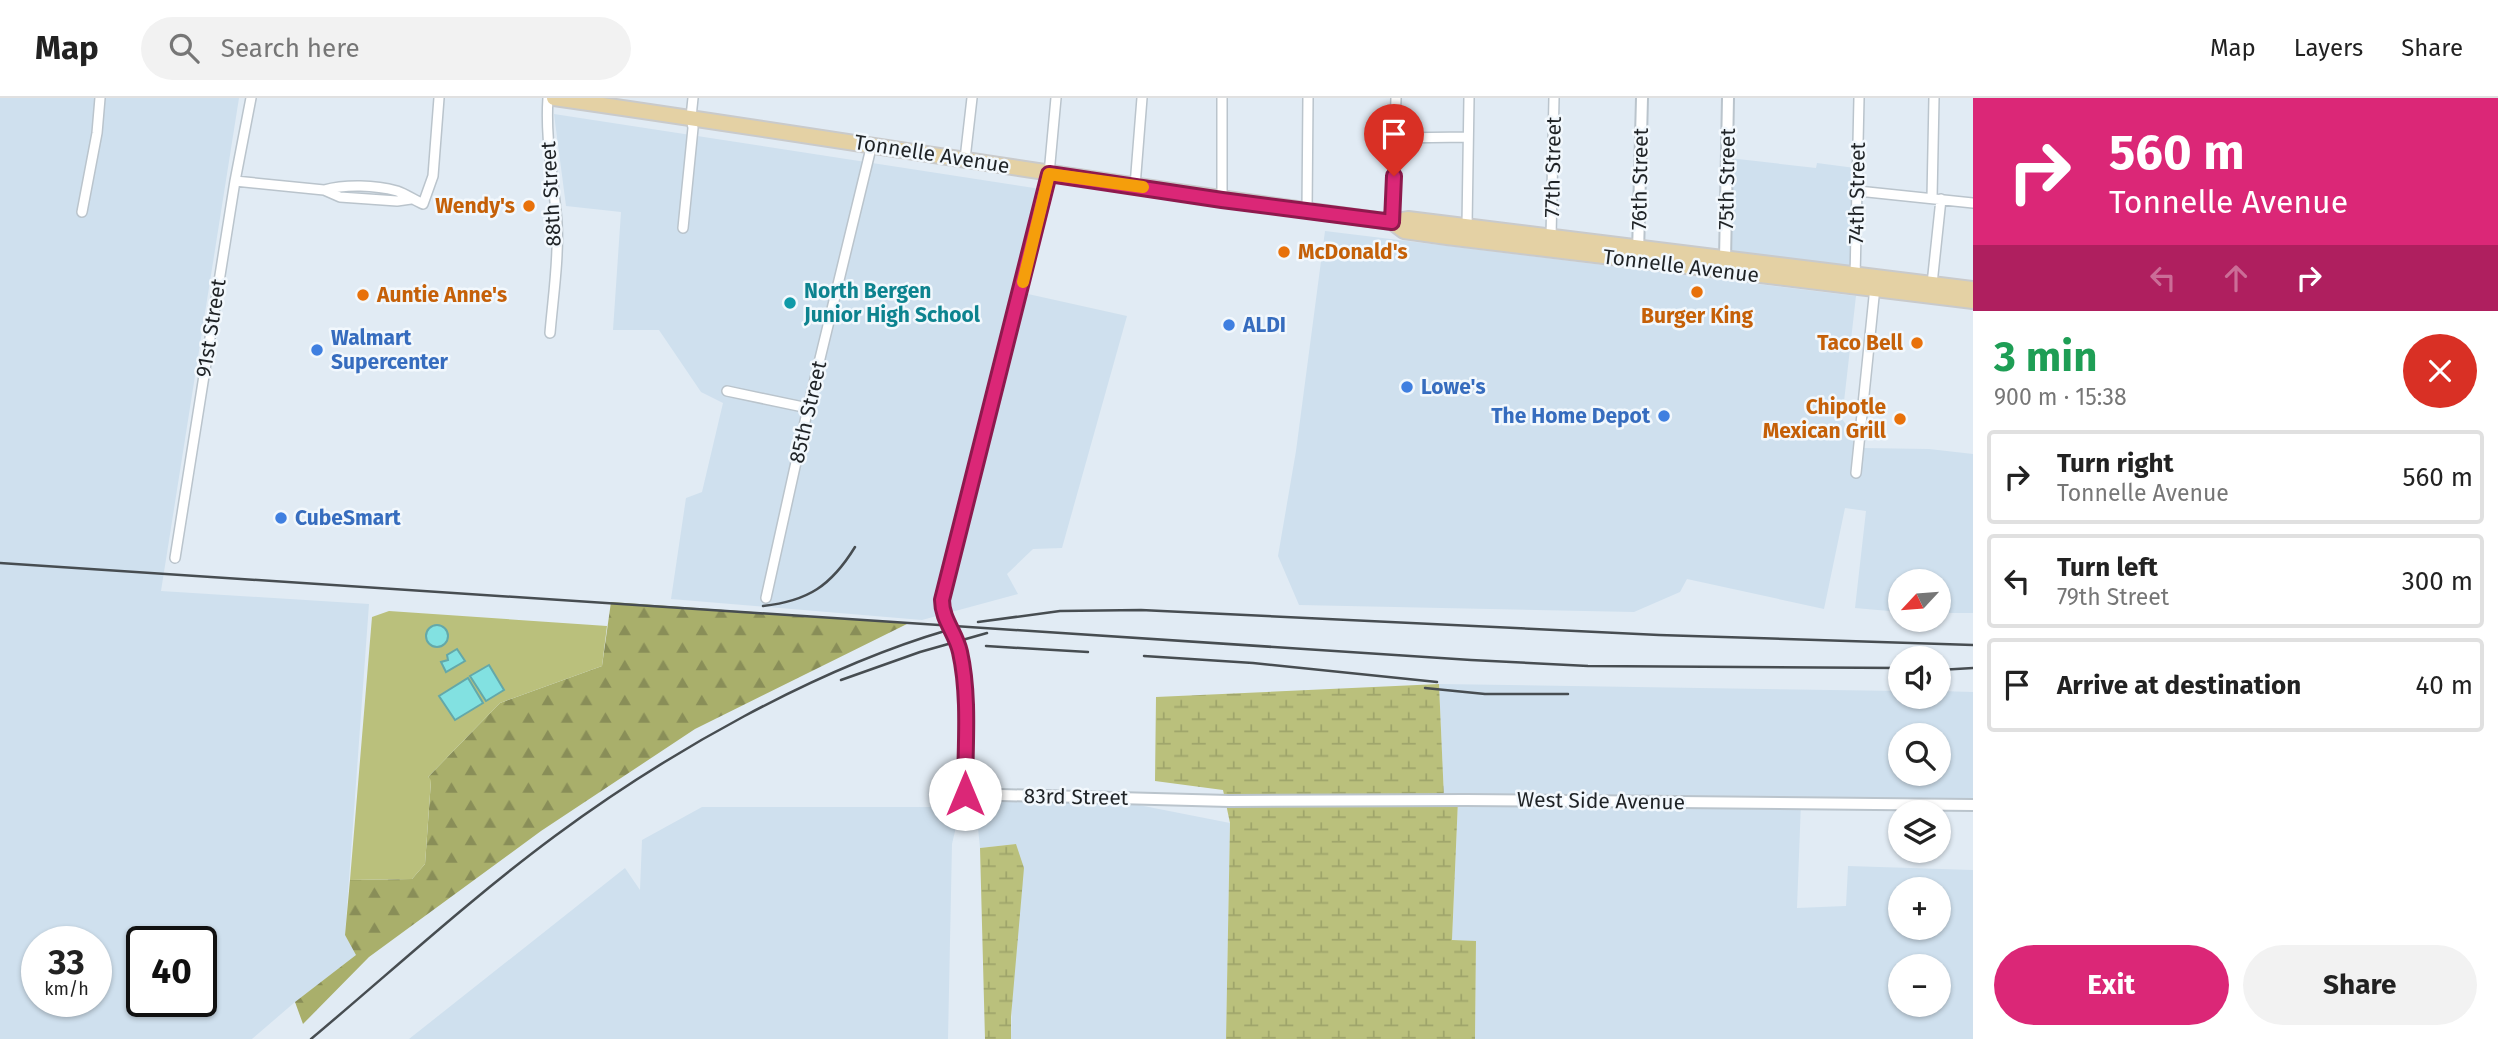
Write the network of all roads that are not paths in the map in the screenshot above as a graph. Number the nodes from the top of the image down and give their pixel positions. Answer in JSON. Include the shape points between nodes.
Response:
{"nodes":[{"id":1,"x":100,"y":98,"type":"edge"},
{"id":2,"x":251,"y":98,"type":"edge"},
{"id":3,"x":439,"y":98,"type":"edge"},
{"id":4,"x":548,"y":98,"type":"edge"},
{"id":5,"x":554,"y":98,"type":"edge"},
{"id":6,"x":693,"y":98,"type":"edge"},
{"id":7,"x":972,"y":98,"type":"edge"},
{"id":8,"x":1056,"y":98,"type":"edge"},
{"id":9,"x":1142,"y":98,"type":"edge"},
{"id":10,"x":1222,"y":98,"type":"edge"},
{"id":11,"x":1308,"y":98,"type":"edge"},
{"id":12,"x":1396,"y":98,"type":"edge"},
{"id":13,"x":1469,"y":98,"type":"edge"},
{"id":14,"x":1554,"y":98,"type":"edge"},
{"id":15,"x":1642,"y":98,"type":"edge"},
{"id":16,"x":1728,"y":98,"type":"edge"},
{"id":17,"x":1859,"y":98,"type":"edge"},
{"id":18,"x":1934,"y":98,"type":"edge"},
{"id":19,"x":691,"y":117,"type":"junction"},
{"id":20,"x":1468,"y":137,"type":"junction"},
{"id":21,"x":1395,"y":138,"type":"junction"},
{"id":22,"x":872,"y":144,"type":"junction"},
{"id":23,"x":965,"y":159,"type":"junction"},
{"id":24,"x":1049,"y":174,"type":"junction"},
{"id":25,"x":235,"y":181,"type":"junction"},
{"id":26,"x":1135,"y":186,"type":"junction"},
{"id":27,"x":1858,"y":191,"type":"junction"},
{"id":28,"x":1936,"y":199,"type":"junction"},
{"id":29,"x":1222,"y":200,"type":"junction"},
{"id":30,"x":1973,"y":203,"type":"edge"},
{"id":31,"x":1307,"y":211,"type":"junction"},
{"id":32,"x":82,"y":212,"type":"dead end"},
{"id":33,"x":1392,"y":222,"type":"junction"},
{"id":34,"x":1467,"y":226,"type":"junction"},
{"id":35,"x":683,"y":228,"type":"dead end"},
{"id":36,"x":1551,"y":237,"type":"junction"},
{"id":37,"x":1638,"y":254,"type":"junction"},
{"id":38,"x":1726,"y":260,"type":"junction"},
{"id":39,"x":1855,"y":280,"type":"junction"},
{"id":40,"x":1876,"y":283,"type":"junction"},
{"id":41,"x":1932,"y":284,"type":"junction"},
{"id":42,"x":1973,"y":289,"type":"edge"},
{"id":43,"x":1973,"y":301,"type":"edge"},
{"id":44,"x":550,"y":333,"type":"dead end"},
{"id":45,"x":727,"y":391,"type":"dead end"},
{"id":46,"x":808,"y":408,"type":"junction"},
{"id":47,"x":1856,"y":473,"type":"dead end"},
{"id":48,"x":175,"y":558,"type":"dead end"},
{"id":49,"x":766,"y":598,"type":"dead end"},
{"id":50,"x":1229,"y":801,"type":"joint"},
{"id":51,"x":1973,"y":805,"type":"edge"}],
"edges":[{"from":1,"to":32,"type":"street"},
{"from":2,"to":25,"type":"street","name":"91st Street"},
{"from":3,"to":25,"type":"street","via":[[433,176],[423,204],[385,189],[340,186],[324,190]]},
{"from":4,"to":44,"type":"street","name":"88th Street","via":[[557,225]]},
{"from":5,"to":19,"type":"main road","name":"Tonnelle Avenue"},
{"from":6,"to":19,"type":"street"},
{"from":7,"to":23,"type":"street"},
{"from":8,"to":24,"type":"street","name":"83rd Street"},
{"from":9,"to":26,"type":"street"},
{"from":10,"to":29,"type":"street"},
{"from":11,"to":31,"type":"street"},
{"from":12,"to":21,"type":"street"},
{"from":13,"to":20,"type":"street"},
{"from":14,"to":36,"type":"street","name":"77th Street"},
{"from":15,"to":37,"type":"street","name":"76th Street"},
{"from":16,"to":38,"type":"street","name":"75th Street"},
{"from":17,"to":27,"type":"street","name":"74th Street"},
{"from":18,"to":28,"type":"street"},
{"from":19,"to":22,"type":"main road","name":"Tonnelle Avenue"},
{"from":19,"to":35,"type":"street"},
{"from":20,"to":21,"type":"street"},
{"from":20,"to":34,"type":"street"},
{"from":21,"to":33,"type":"street"},
{"from":22,"to":23,"type":"main road","name":"Tonnelle Avenue"},
{"from":22,"to":46,"type":"street","name":"85th Street"},
{"from":23,"to":24,"type":"main road","name":"Tonnelle Avenue"},
{"from":24,"to":26,"type":"main road","name":"Tonnelle Avenue"},
{"from":24,"to":50,"type":"street","name":"83rd Street","via":[[942,600],[945,620],[960,652],[965,794]]},
{"from":25,"to":48,"type":"street","name":"91st Street"},
{"from":26,"to":29,"type":"main road","name":"Tonnelle Avenue"},
{"from":27,"to":28,"type":"street"},
{"from":27,"to":39,"type":"street","name":"74th Street"},
{"from":28,"to":30,"type":"street"},
{"from":28,"to":41,"type":"street"},
{"from":29,"to":31,"type":"main road","name":"Tonnelle Avenue"},
{"from":31,"to":33,"type":"main road","name":"Tonnelle Avenue"},
{"from":33,"to":34,"type":"main road","name":"Tonnelle Avenue","via":[[1408,219]]},
{"from":33,"to":37,"type":"main road","name":"Tonnelle Avenue","via":[[1404,231]]},
{"from":34,"to":36,"type":"main road","name":"Tonnelle Avenue"},
{"from":36,"to":37,"type":"main road","name":"Tonnelle Avenue"},
{"from":37,"to":38,"type":"main road","name":"Tonnelle Avenue"},
{"from":37,"to":39,"type":"main road","name":"Tonnelle Avenue"},
{"from":38,"to":39,"type":"main road","name":"Tonnelle Avenue"},
{"from":39,"to":40,"type":"main road","name":"Tonnelle Avenue"},
{"from":40,"to":41,"type":"main road","name":"Tonnelle Avenue"},
{"from":40,"to":43,"type":"main road","name":"Tonnelle Avenue"},
{"from":40,"to":47,"type":"street"},
{"from":41,"to":42,"type":"main road","name":"Tonnelle Avenue"},
{"from":45,"to":46,"type":"street"},
{"from":46,"to":49,"type":"street","name":"85th Street"},
{"from":50,"to":51,"type":"street","name":"West Side Avenue"}]}
